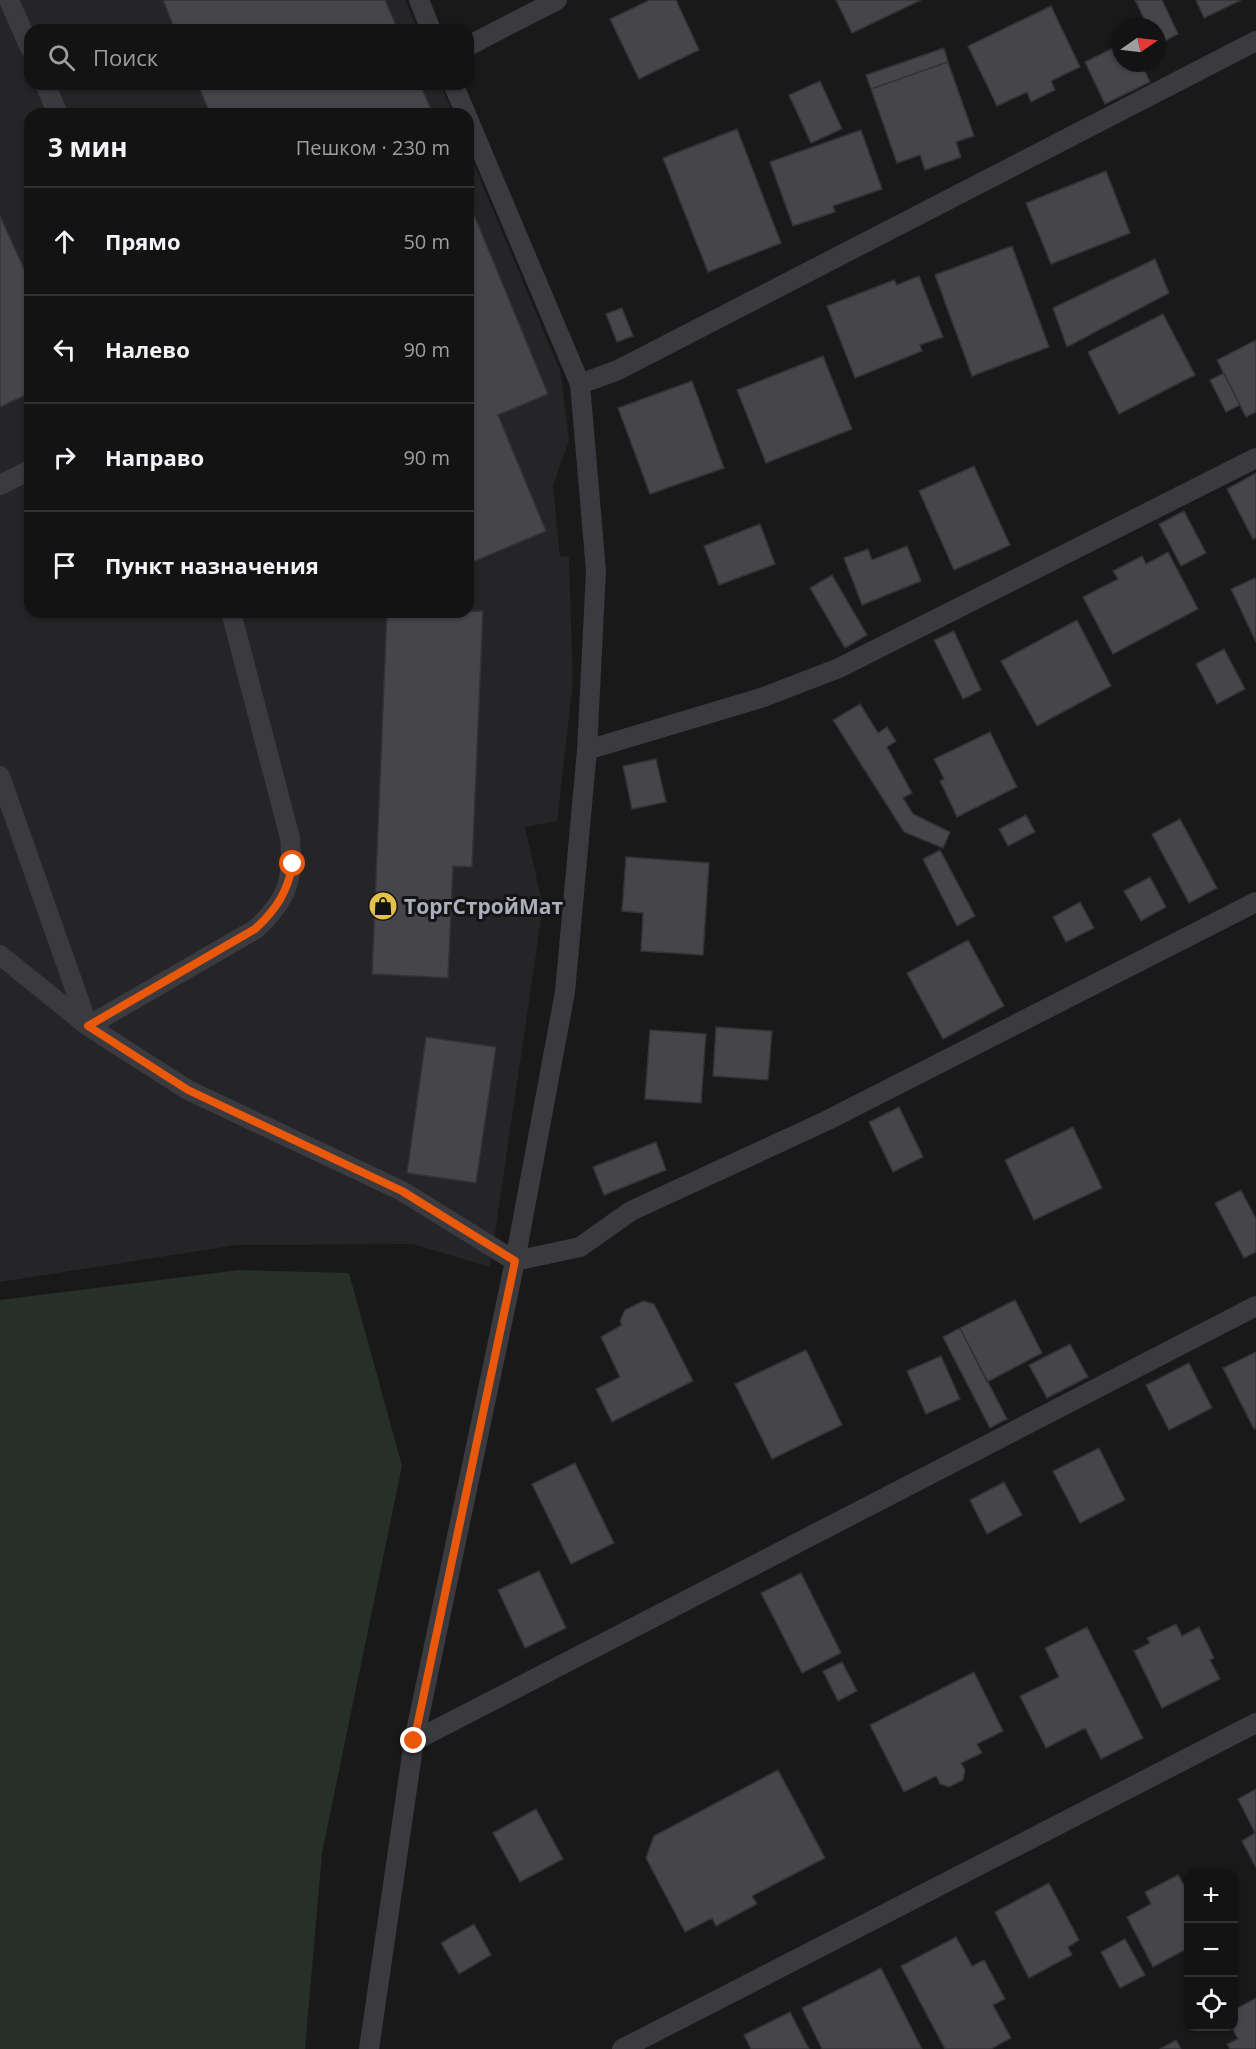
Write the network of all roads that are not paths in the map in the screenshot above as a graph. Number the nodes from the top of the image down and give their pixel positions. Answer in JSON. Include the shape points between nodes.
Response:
{"nodes":[{"id":1,"x":9,"y":0,"type":"edge"},
{"id":2,"x":419,"y":0,"type":"edge"},
{"id":3,"x":557,"y":0,"type":"edge"},
{"id":4,"x":429,"y":24,"type":"edge"},
{"id":5,"x":24,"y":34,"type":"edge"},
{"id":6,"x":1256,"y":41,"type":"edge"},
{"id":7,"x":474,"y":43,"type":"edge"},
{"id":8,"x":48,"y":90,"type":"edge"},
{"id":9,"x":456,"y":90,"type":"edge"},
{"id":10,"x":55,"y":108,"type":"edge"},
{"id":11,"x":463,"y":108,"type":"edge"},
{"id":12,"x":474,"y":133,"type":"edge"},
{"id":13,"x":580,"y":384,"type":"junction"},
{"id":14,"x":1256,"y":458,"type":"edge"},
{"id":15,"x":24,"y":473,"type":"edge"},
{"id":16,"x":0,"y":485,"type":"edge"},
{"id":17,"x":233,"y":618,"type":"edge"},
{"id":18,"x":587,"y":750,"type":"junction"},
{"id":19,"x":0,"y":776,"type":"edge"},
{"id":20,"x":1256,"y":902,"type":"edge"},
{"id":21,"x":0,"y":955,"type":"edge"},
{"id":22,"x":88,"y":1026,"type":"junction"},
{"id":23,"x":515,"y":1261,"type":"junction"},
{"id":24,"x":1256,"y":1306,"type":"edge"},
{"id":25,"x":1256,"y":1723,"type":"edge"},
{"id":26,"x":414,"y":1741,"type":"junction"},
{"id":27,"x":369,"y":2049,"type":"edge"},
{"id":28,"x":622,"y":2049,"type":"edge"}],
"edges":[{"from":1,"to":5,"type":"lane"},
{"from":2,"to":4,"type":"lane"},
{"from":3,"to":7,"type":"lane"},
{"from":6,"to":13,"type":"lane","via":[[629,364]]},
{"from":8,"to":10,"type":"lane"},
{"from":9,"to":11,"type":"lane"},
{"from":12,"to":13,"type":"lane"},
{"from":13,"to":18,"type":"lane","via":[[596,570]]},
{"from":14,"to":18,"type":"lane","via":[[839,668],[764,697]]},
{"from":15,"to":16,"type":"lane"},
{"from":17,"to":22,"type":"lane","via":[[290,838],[293,864],[287,889],[275,911],[255,929]]},
{"from":18,"to":23,"type":"lane","via":[[565,992]]},
{"from":19,"to":22,"type":"lane"},
{"from":20,"to":23,"type":"lane","via":[[826,1121],[631,1211],[580,1247]]},
{"from":21,"to":22,"type":"lane"},
{"from":22,"to":23,"type":"lane","via":[[188,1090],[402,1191]]},
{"from":23,"to":26,"type":"lane"},
{"from":24,"to":26,"type":"lane"},
{"from":25,"to":28,"type":"lane"},
{"from":26,"to":27,"type":"lane"}]}
